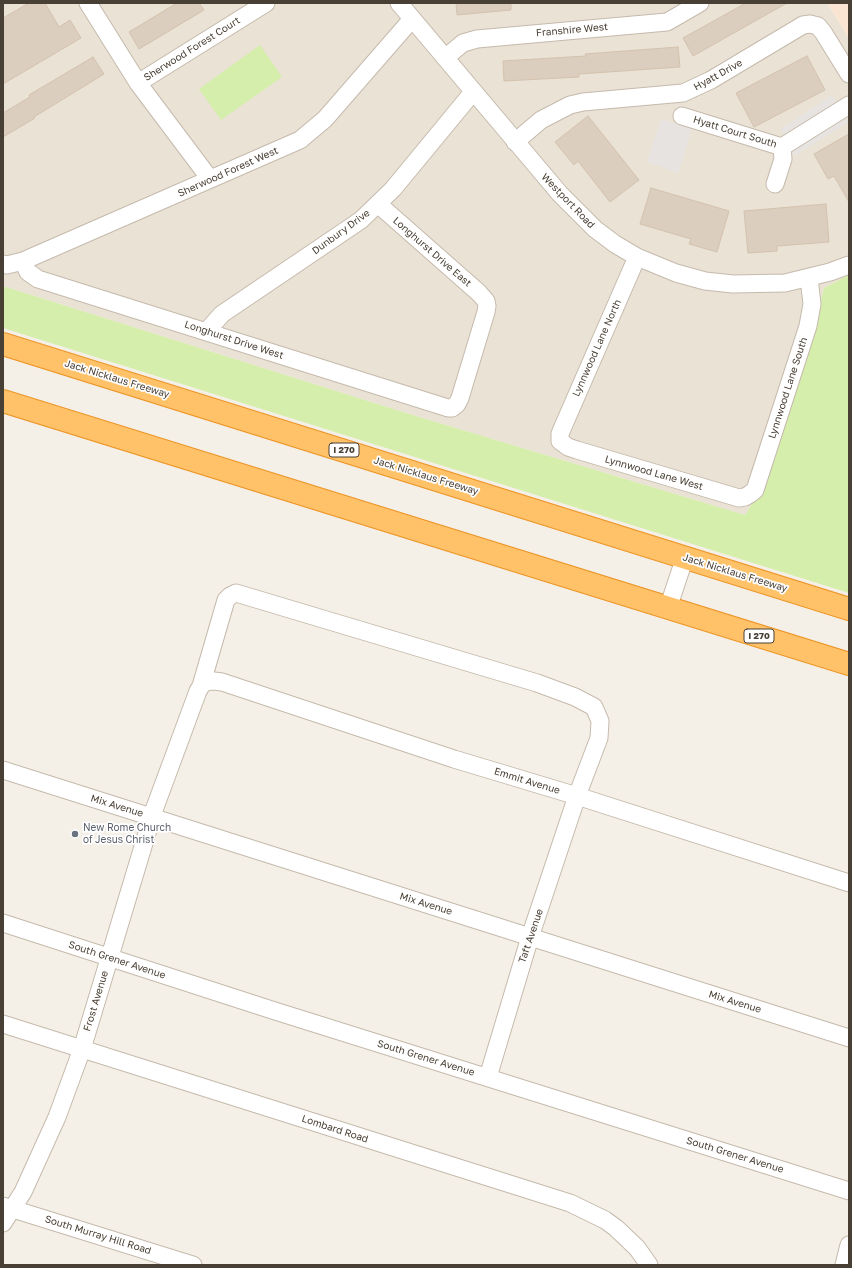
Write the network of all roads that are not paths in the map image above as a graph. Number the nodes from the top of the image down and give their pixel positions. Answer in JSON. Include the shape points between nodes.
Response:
{"nodes":[{"id":1,"x":88,"y":3,"type":"edge"},
{"id":2,"x":266,"y":3,"type":"edge"},
{"id":3,"x":399,"y":3,"type":"edge"},
{"id":4,"x":700,"y":3,"type":"edge"},
{"id":5,"x":412,"y":19,"type":"junction"},
{"id":6,"x":445,"y":58,"type":"junction"},
{"id":7,"x":849,"y":74,"type":"edge"},
{"id":8,"x":138,"y":83,"type":"junction"},
{"id":9,"x":473,"y":92,"type":"junction"},
{"id":10,"x":849,"y":105,"type":"edge"},
{"id":11,"x":682,"y":116,"type":"dead end"},
{"id":12,"x":516,"y":142,"type":"junction"},
{"id":13,"x":782,"y":146,"type":"junction"},
{"id":14,"x":210,"y":179,"type":"junction"},
{"id":15,"x":774,"y":184,"type":"dead end"},
{"id":16,"x":378,"y":204,"type":"junction"},
{"id":17,"x":637,"y":257,"type":"junction"},
{"id":18,"x":24,"y":261,"type":"junction"},
{"id":19,"x":3,"y":264,"type":"edge"},
{"id":20,"x":849,"y":265,"type":"edge"},
{"id":21,"x":809,"y":278,"type":"junction"},
{"id":22,"x":206,"y":332,"type":"junction"},
{"id":23,"x":3,"y":344,"type":"edge"},
{"id":24,"x":3,"y":401,"type":"edge"},
{"id":25,"x":452,"y":408,"type":"joint"},
{"id":26,"x":560,"y":441,"type":"joint"},
{"id":27,"x":750,"y":494,"type":"joint"},
{"id":28,"x":685,"y":557,"type":"junction"},
{"id":29,"x":668,"y":608,"type":"junction"},
{"id":30,"x":849,"y":609,"type":"edge"},
{"id":31,"x":849,"y":664,"type":"edge"},
{"id":32,"x":203,"y":684,"type":"junction"},
{"id":33,"x":3,"y":770,"type":"edge"},
{"id":34,"x":577,"y":796,"type":"junction"},
{"id":35,"x":152,"y":817,"type":"junction"},
{"id":36,"x":849,"y":883,"type":"edge"},
{"id":37,"x":3,"y":923,"type":"edge"},
{"id":38,"x":530,"y":937,"type":"junction"},
{"id":39,"x":109,"y":957,"type":"junction"},
{"id":40,"x":3,"y":1024,"type":"edge"},
{"id":41,"x":849,"y":1038,"type":"edge"},
{"id":42,"x":82,"y":1049,"type":"junction"},
{"id":43,"x":488,"y":1077,"type":"junction"},
{"id":44,"x":849,"y":1191,"type":"edge"},
{"id":45,"x":7,"y":1207,"type":"edge"},
{"id":46,"x":3,"y":1223,"type":"edge"},
{"id":47,"x":849,"y":1247,"type":"edge"},
{"id":48,"x":193,"y":1265,"type":"edge"},
{"id":49,"x":649,"y":1265,"type":"edge"},
{"id":50,"x":844,"y":1265,"type":"edge"}],
"edges":[{"from":1,"to":8,"type":"street","name":"Sherwood Forest Court"},
{"from":2,"to":8,"type":"street","name":"Sherwood Forest Court"},
{"from":3,"to":5,"type":"street","name":"Westport Road"},
{"from":4,"to":6,"type":"street","name":"Franshire West","via":[[674,19],[660,23],[477,38],[463,43]]},
{"from":5,"to":6,"type":"street","name":"Westport Road"},
{"from":5,"to":14,"type":"street","name":"Sherwood Forest West","via":[[325,119],[300,140]]},
{"from":6,"to":9,"type":"street","name":"Westport Road"},
{"from":7,"to":12,"type":"street","name":"Hyatt Drive","via":[[818,26],[802,25],[711,80],[683,93],[570,105],[541,120]]},
{"from":8,"to":14,"type":"street","name":"Sherwood Forest Court"},
{"from":9,"to":12,"type":"street","name":"Westport Road"},
{"from":9,"to":16,"type":"street","name":"Dunbury Drive"},
{"from":10,"to":13,"type":"street","name":"Hyatt Court South"},
{"from":11,"to":13,"type":"street","name":"Hyatt Court South"},
{"from":12,"to":17,"type":"street","name":"Westport Road","via":[[577,213],[610,241]]},
{"from":13,"to":15,"type":"street","via":[[783,159]]},
{"from":14,"to":18,"type":"street","name":"Sherwood Forest West"},
{"from":16,"to":22,"type":"street","name":"Dunbury Drive","via":[[361,220],[222,314]]},
{"from":16,"to":25,"type":"street","name":"Longhurst Drive East","via":[[486,301],[486,312],[460,398]]},
{"from":17,"to":21,"type":"street","name":"Westport Road","via":[[676,273],[733,284],[785,283]]},
{"from":17,"to":26,"type":"street","name":"Lynnwood Lane North","via":[[562,429]]},
{"from":18,"to":19,"type":"street","name":"Sherwood Forest West"},
{"from":18,"to":22,"type":"street","name":"Longhurst Drive West","via":[[28,272],[38,279]]},
{"from":20,"to":21,"type":"street","name":"Westport Road"},
{"from":21,"to":27,"type":"street","name":"Lynnwood Lane South","via":[[812,304],[808,326],[755,490]]},
{"from":22,"to":25,"type":"street","name":"Longhurst Drive West"},
{"from":23,"to":28,"type":"highway","name":"Jack Nicklaus Freeway","number":"I 270"},
{"from":24,"to":29,"type":"highway","number":"I 270"},
{"from":26,"to":27,"type":"street","name":"Lynnwood Lane West","via":[[577,450],[740,498]]},
{"from":28,"to":29,"type":"street"},
{"from":28,"to":30,"type":"highway","name":"Jack Nicklaus Freeway","number":"I 270"},
{"from":29,"to":31,"type":"highway","number":"I 270"},
{"from":32,"to":34,"type":"street","name":"Emmit Avenue","via":[[222,682],[454,759]]},
{"from":32,"to":34,"type":"street","name":"Taft Avenue","via":[[226,600],[236,593],[250,597],[537,684],[575,697],[594,707],[600,721],[599,738]]},
{"from":32,"to":35,"type":"street","name":"Frost Avenue"},
{"from":33,"to":35,"type":"street","name":"Mix Avenue"},
{"from":34,"to":36,"type":"street","name":"Emmit Avenue"},
{"from":34,"to":38,"type":"street","name":"Taft Avenue"},
{"from":35,"to":38,"type":"street","name":"Mix Avenue"},
{"from":35,"to":39,"type":"street","name":"Frost Avenue"},
{"from":37,"to":39,"type":"street","name":"South Grener Avenue"},
{"from":38,"to":41,"type":"street","name":"Mix Avenue"},
{"from":38,"to":43,"type":"street","name":"Taft Avenue"},
{"from":39,"to":42,"type":"street","name":"Frost Avenue"},
{"from":39,"to":43,"type":"street","name":"South Grener Avenue"},
{"from":40,"to":42,"type":"street","name":"Lombard Road"},
{"from":42,"to":45,"type":"street","name":"Frost Avenue","via":[[42,1153],[23,1192]]},
{"from":42,"to":49,"type":"street","name":"Lombard Road","via":[[570,1203],[616,1228],[637,1248]]},
{"from":43,"to":44,"type":"street","name":"South Grener Avenue"},
{"from":45,"to":46,"type":"street","name":"Frost Avenue"},
{"from":45,"to":48,"type":"street","name":"South Murray Hill Road"},
{"from":47,"to":50,"type":"street"}]}
